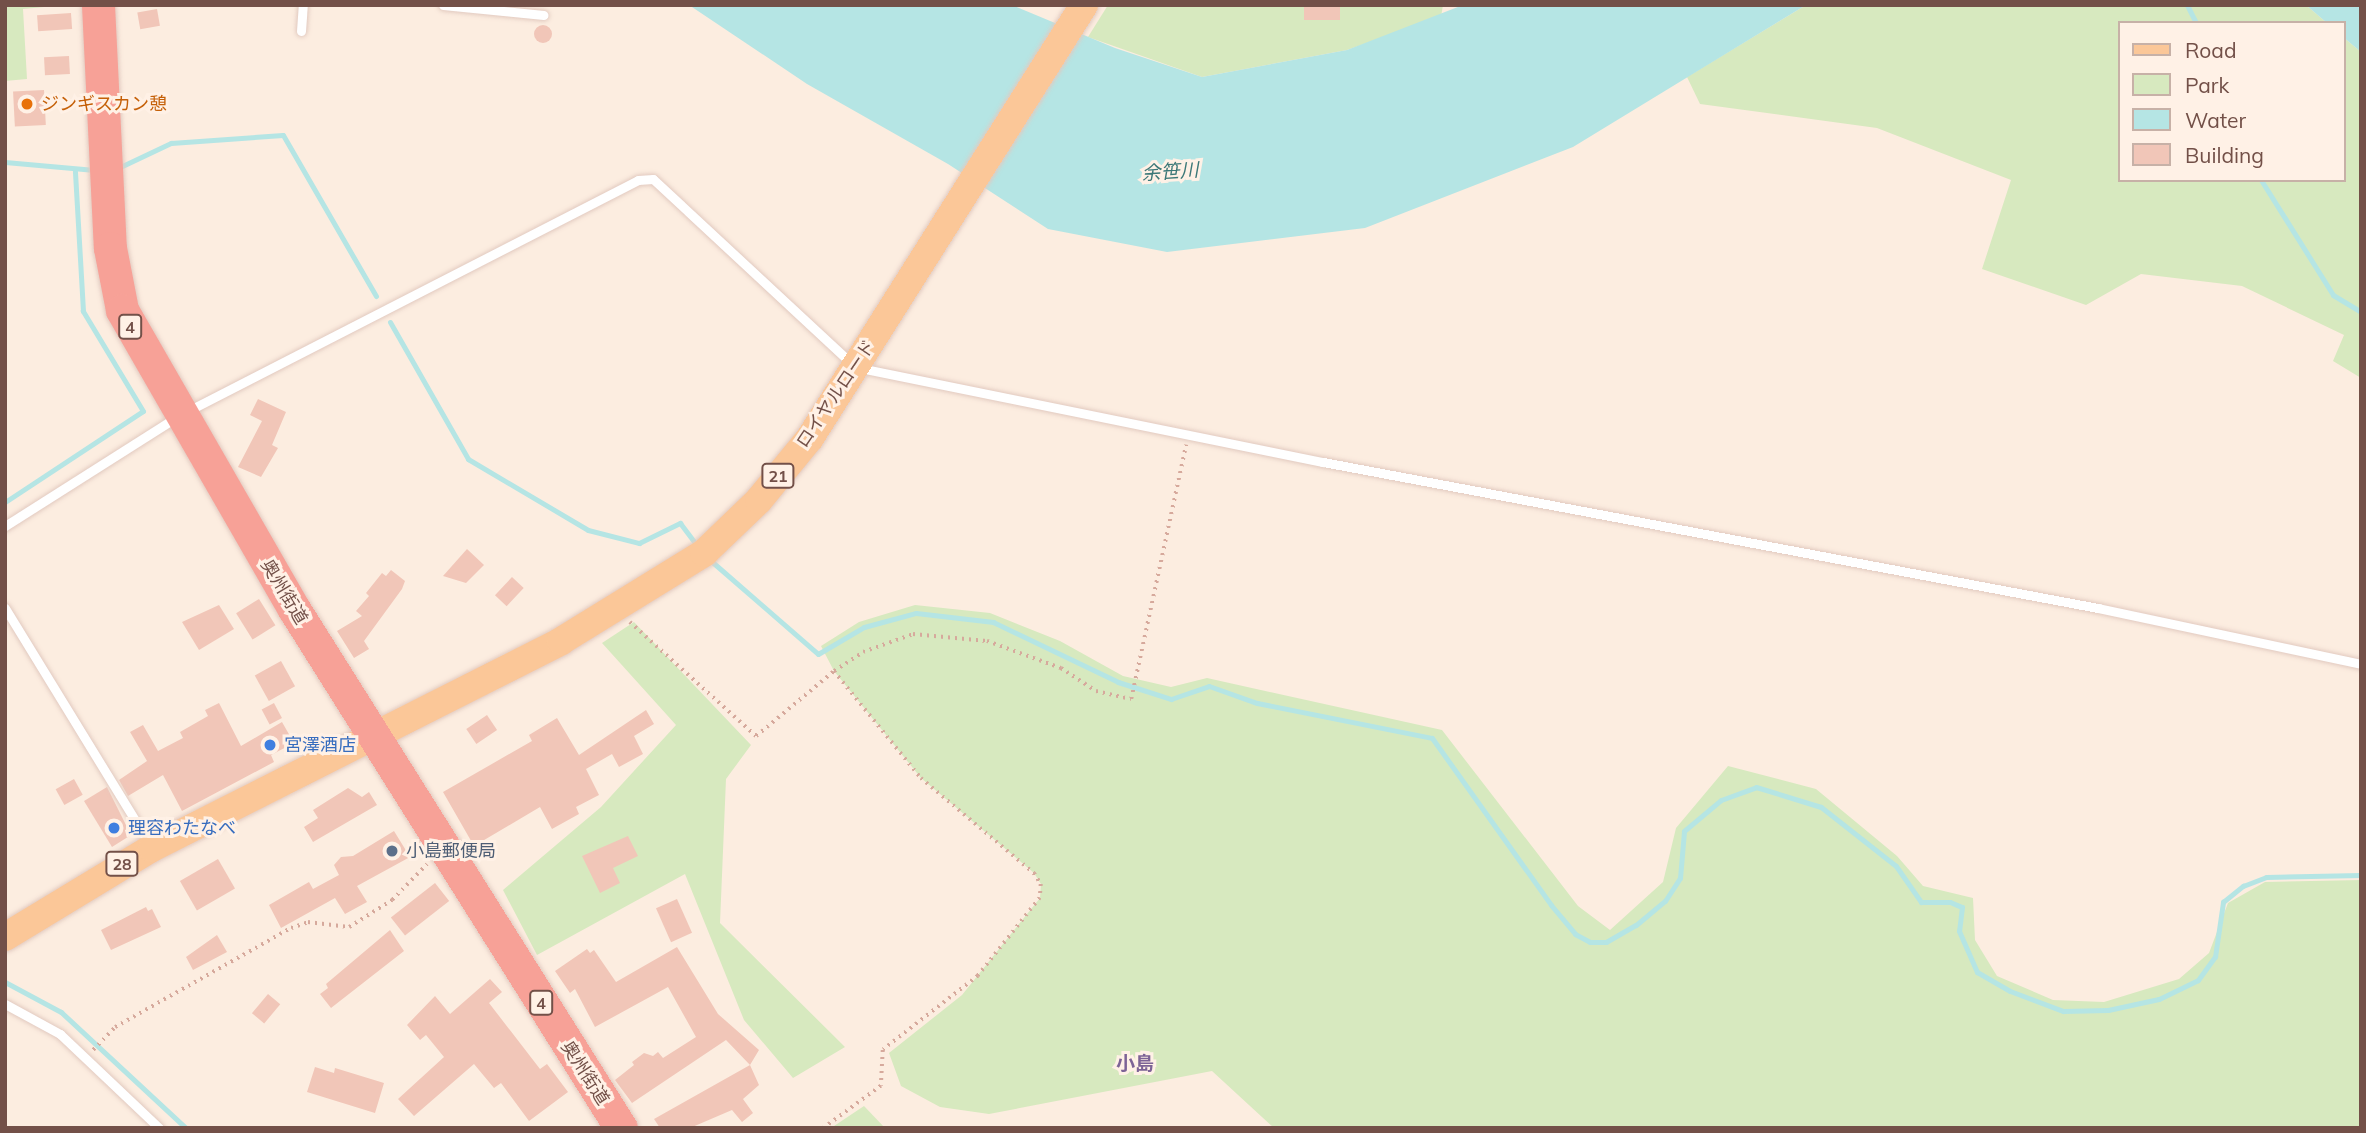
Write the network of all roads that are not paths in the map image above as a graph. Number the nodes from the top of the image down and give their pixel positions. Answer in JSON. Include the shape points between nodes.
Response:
{"nodes":[{"id":1,"x":98,"y":5,"type":"edge"},
{"id":2,"x":303,"y":5,"type":"edge"},
{"id":3,"x":443,"y":5,"type":"edge"},
{"id":4,"x":473,"y":7,"type":"edge"},
{"id":5,"x":1082,"y":7,"type":"edge"},
{"id":6,"x":544,"y":15,"type":"dead end"},
{"id":7,"x":301,"y":32,"type":"dead end"},
{"id":8,"x":855,"y":367,"type":"junction"},
{"id":9,"x":180,"y":415,"type":"junction"},
{"id":10,"x":5,"y":526,"type":"edge"},
{"id":11,"x":5,"y":608,"type":"edge"},
{"id":12,"x":2361,"y":664,"type":"edge"},
{"id":13,"x":373,"y":739,"type":"junction"},
{"id":14,"x":152,"y":848,"type":"junction"},
{"id":15,"x":5,"y":937,"type":"edge"},
{"id":16,"x":5,"y":1004,"type":"edge"},
{"id":17,"x":159,"y":1128,"type":"edge"},
{"id":18,"x":621,"y":1128,"type":"edge"}],
"edges":[{"from":1,"to":9,"type":"highway","name":"奥州街道","number":"4","via":[[113,280],[138,343]]},
{"from":2,"to":7,"type":"lane"},
{"from":3,"to":4,"type":"lane"},
{"from":4,"to":6,"type":"lane"},
{"from":5,"to":8,"type":"main road","name":"ロイヤルロード","number":"21"},
{"from":8,"to":9,"type":"lane","via":[[666,187],[645,180]]},
{"from":8,"to":12,"type":"lane","via":[[2098,608]]},
{"from":8,"to":13,"type":"main road","name":"ロイヤルロード","number":"21","via":[[810,438],[759,500],[704,553],[614,608]]},
{"from":9,"to":10,"type":"lane"},
{"from":9,"to":13,"type":"highway","name":"奥州街道","number":"4"},
{"from":11,"to":14,"type":"lane"},
{"from":13,"to":14,"type":"main road","number":"28"},
{"from":13,"to":18,"type":"highway","name":"奥州街道","number":"4"},
{"from":14,"to":15,"type":"main road","number":"28"},
{"from":16,"to":17,"type":"lane","via":[[60,1034]]}]}
